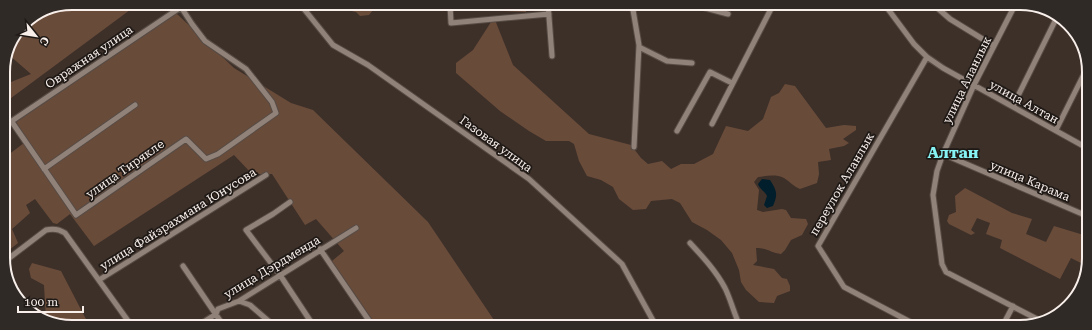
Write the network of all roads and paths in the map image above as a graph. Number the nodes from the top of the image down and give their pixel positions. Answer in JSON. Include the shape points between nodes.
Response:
{"nodes":[{"id":1,"x":177,"y":10,"type":"edge"},
{"id":2,"x":183,"y":10,"type":"edge"},
{"id":3,"x":305,"y":10,"type":"edge"},
{"id":4,"x":451,"y":10,"type":"edge"},
{"id":5,"x":549,"y":10,"type":"edge"},
{"id":6,"x":633,"y":10,"type":"edge"},
{"id":7,"x":713,"y":10,"type":"edge"},
{"id":8,"x":770,"y":10,"type":"edge"},
{"id":9,"x":889,"y":10,"type":"edge"},
{"id":10,"x":940,"y":10,"type":"edge"},
{"id":11,"x":1012,"y":10,"type":"edge"},
{"id":12,"x":549,"y":14,"type":"junction"},
{"id":13,"x":728,"y":14,"type":"dead end"},
{"id":14,"x":1055,"y":21,"type":"edge"},
{"id":15,"x":994,"y":46,"type":"junction"},
{"id":16,"x":639,"y":47,"type":"junction"},
{"id":17,"x":552,"y":56,"type":"dead end"},
{"id":18,"x":927,"y":57,"type":"junction"},
{"id":19,"x":692,"y":63,"type":"dead end"},
{"id":20,"x":1082,"y":78,"type":"edge"},
{"id":21,"x":732,"y":83,"type":"junction"},
{"id":22,"x":974,"y":85,"type":"junction"},
{"id":23,"x":135,"y":105,"type":"dead end"},
{"id":24,"x":1013,"y":106,"type":"junction"},
{"id":25,"x":12,"y":122,"type":"joint"},
{"id":26,"x":712,"y":124,"type":"dead end"},
{"id":27,"x":1056,"y":130,"type":"junction"},
{"id":28,"x":677,"y":131,"type":"dead end"},
{"id":29,"x":1082,"y":145,"type":"edge"},
{"id":30,"x":634,"y":147,"type":"dead end"},
{"id":31,"x":943,"y":154,"type":"junction"},
{"id":32,"x":44,"y":169,"type":"junction"},
{"id":33,"x":266,"y":175,"type":"dead end"},
{"id":34,"x":290,"y":202,"type":"dead end"},
{"id":35,"x":1082,"y":214,"type":"edge"},
{"id":36,"x":356,"y":228,"type":"dead end"},
{"id":37,"x":690,"y":243,"type":"dead end"},
{"id":38,"x":320,"y":249,"type":"junction"},
{"id":39,"x":10,"y":257,"type":"edge"},
{"id":40,"x":183,"y":266,"type":"dead end"},
{"id":41,"x":280,"y":275,"type":"junction"},
{"id":42,"x":99,"y":280,"type":"junction"},
{"id":43,"x":239,"y":301,"type":"junction"},
{"id":44,"x":1013,"y":306,"type":"junction"},
{"id":45,"x":216,"y":314,"type":"junction"},
{"id":46,"x":1036,"y":318,"type":"edge"},
{"id":47,"x":127,"y":320,"type":"edge"},
{"id":48,"x":207,"y":320,"type":"edge"},
{"id":49,"x":220,"y":320,"type":"edge"},
{"id":50,"x":267,"y":320,"type":"edge"},
{"id":51,"x":310,"y":320,"type":"edge"},
{"id":52,"x":369,"y":320,"type":"edge"},
{"id":53,"x":653,"y":320,"type":"edge"},
{"id":54,"x":737,"y":320,"type":"edge"},
{"id":55,"x":903,"y":320,"type":"edge"},
{"id":56,"x":1006,"y":320,"type":"edge"}],
"edges":[{"from":1,"to":25,"type":"street","name":"Овражная улица"},
{"from":2,"to":32,"type":"street","name":"улица Тирякле","via":[[205,41],[246,68],[272,102],[276,113],[218,154],[206,159],[186,139],[76,215]]},
{"from":3,"to":53,"type":"street","name":"Газовая улица","via":[[333,45],[368,65],[534,184],[622,264]]},
{"from":4,"to":12,"type":"street","via":[[452,23]]},
{"from":5,"to":12,"type":"street"},
{"from":6,"to":16,"type":"street"},
{"from":7,"to":13,"type":"street"},
{"from":8,"to":21,"type":"street"},
{"from":9,"to":18,"type":"street","name":"улица Алтан"},
{"from":10,"to":15,"type":"street"},
{"from":11,"to":15,"type":"street","name":"улица Аланлык"},
{"from":12,"to":17,"type":"street"},
{"from":14,"to":24,"type":"street"},
{"from":15,"to":22,"type":"street","name":"улица Аланлык"},
{"from":16,"to":19,"type":"street","via":[[667,61]]},
{"from":16,"to":30,"type":"street"},
{"from":18,"to":22,"type":"street","name":"улица Алтан"},
{"from":18,"to":55,"type":"street","name":"переулок Аланлык","via":[[818,246],[844,287]]},
{"from":20,"to":27,"type":"street"},
{"from":21,"to":26,"type":"street"},
{"from":21,"to":28,"type":"street","via":[[710,72]]},
{"from":22,"to":24,"type":"street","name":"улица Алтан"},
{"from":22,"to":31,"type":"street","name":"улица Аланлык"},
{"from":23,"to":32,"type":"street"},
{"from":24,"to":27,"type":"street","name":"улица Алтан"},
{"from":25,"to":32,"type":"street"},
{"from":27,"to":29,"type":"street","name":"улица Алтан"},
{"from":31,"to":35,"type":"street","name":"улица Карама"},
{"from":31,"to":44,"type":"street","name":"улица Аланлык","via":[[933,195],[942,264],[946,272]]},
{"from":33,"to":42,"type":"street","name":"улица Файзрахмана Юнусова"},
{"from":34,"to":41,"type":"street","via":[[246,230]]},
{"from":36,"to":38,"type":"street","name":"улица Дэрдменда"},
{"from":37,"to":54,"type":"street","via":[[717,274]]},
{"from":38,"to":41,"type":"street","name":"улица Дэрдменда"},
{"from":38,"to":52,"type":"street"},
{"from":39,"to":42,"type":"street","via":[[46,230],[56,229],[65,233]]},
{"from":40,"to":45,"type":"street"},
{"from":41,"to":43,"type":"street","name":"улица Дэрдменда"},
{"from":41,"to":51,"type":"street"},
{"from":42,"to":47,"type":"street"},
{"from":43,"to":45,"type":"street","name":"улица Дэрдменда","via":[[218,310]]},
{"from":43,"to":50,"type":"street","via":[[250,305]]},
{"from":44,"to":46,"type":"street","name":"улица Аланлык"},
{"from":44,"to":56,"type":"street"},
{"from":45,"to":48,"type":"street","name":"улица Дэрдменда"},
{"from":45,"to":49,"type":"street"}]}
